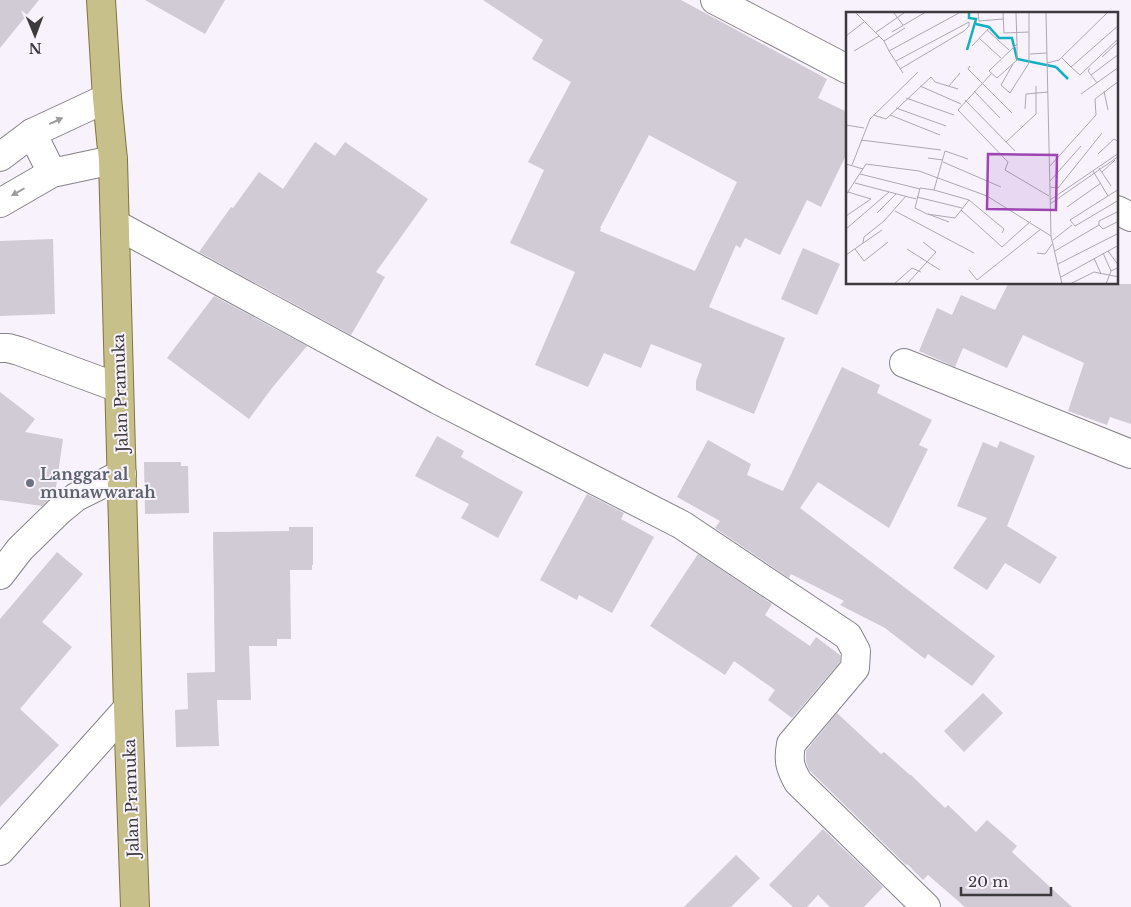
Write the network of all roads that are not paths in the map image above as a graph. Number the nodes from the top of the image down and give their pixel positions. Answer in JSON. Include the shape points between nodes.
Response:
{"nodes":[{"id":1,"x":101,"y":0,"type":"edge"},
{"id":2,"x":715,"y":0,"type":"edge"},
{"id":3,"x":846,"y":68,"type":"edge"},
{"id":4,"x":107,"y":98,"type":"junction"},
{"id":5,"x":32,"y":132,"type":"junction"},
{"id":6,"x":0,"y":157,"type":"edge"},
{"id":7,"x":113,"y":160,"type":"junction"},
{"id":8,"x":52,"y":173,"type":"junction"},
{"id":9,"x":0,"y":203,"type":"edge"},
{"id":10,"x":1118,"y":210,"type":"edge"},
{"id":11,"x":1131,"y":217,"type":"edge"},
{"id":12,"x":115,"y":224,"type":"junction"},
{"id":13,"x":0,"y":348,"type":"edge"},
{"id":14,"x":904,"y":363,"type":"dead end"},
{"id":15,"x":119,"y":388,"type":"junction"},
{"id":16,"x":1131,"y":454,"type":"edge"},
{"id":17,"x":122,"y":474,"type":"junction"},
{"id":18,"x":0,"y":575,"type":"edge"},
{"id":19,"x":128,"y":708,"type":"junction"},
{"id":20,"x":0,"y":851,"type":"edge"},
{"id":21,"x":135,"y":907,"type":"edge"},
{"id":22,"x":926,"y":907,"type":"edge"}],
"edges":[{"from":1,"to":4,"type":"main road","name":"Jalan Pramuka"},
{"from":2,"to":3,"type":"street"},
{"from":5,"to":4,"type":"street","one_way":true},
{"from":4,"to":7,"type":"main road","name":"Jalan Pramuka"},
{"from":5,"to":6,"type":"street"},
{"from":5,"to":8,"type":"street"},
{"from":7,"to":8,"type":"street"},
{"from":7,"to":12,"type":"main road","name":"Jalan Pramuka"},
{"from":8,"to":9,"type":"street","one_way":true},
{"from":10,"to":11,"type":"street"},
{"from":12,"to":15,"type":"main road","name":"Jalan Pramuka"},
{"from":12,"to":22,"type":"street","via":[[438,400],[682,525],[848,636],[856,651],[855,668],[791,744],[791,769],[798,782]]},
{"from":13,"to":15,"type":"street","via":[[20,351]]},
{"from":14,"to":16,"type":"street"},
{"from":15,"to":17,"type":"main road","name":"Jalan Pramuka"},
{"from":17,"to":18,"type":"street","via":[[76,498],[59,511],[20,549]]},
{"from":17,"to":19,"type":"main road","name":"Jalan Pramuka"},
{"from":19,"to":20,"type":"street"},
{"from":19,"to":21,"type":"main road","name":"Jalan Pramuka"}]}
